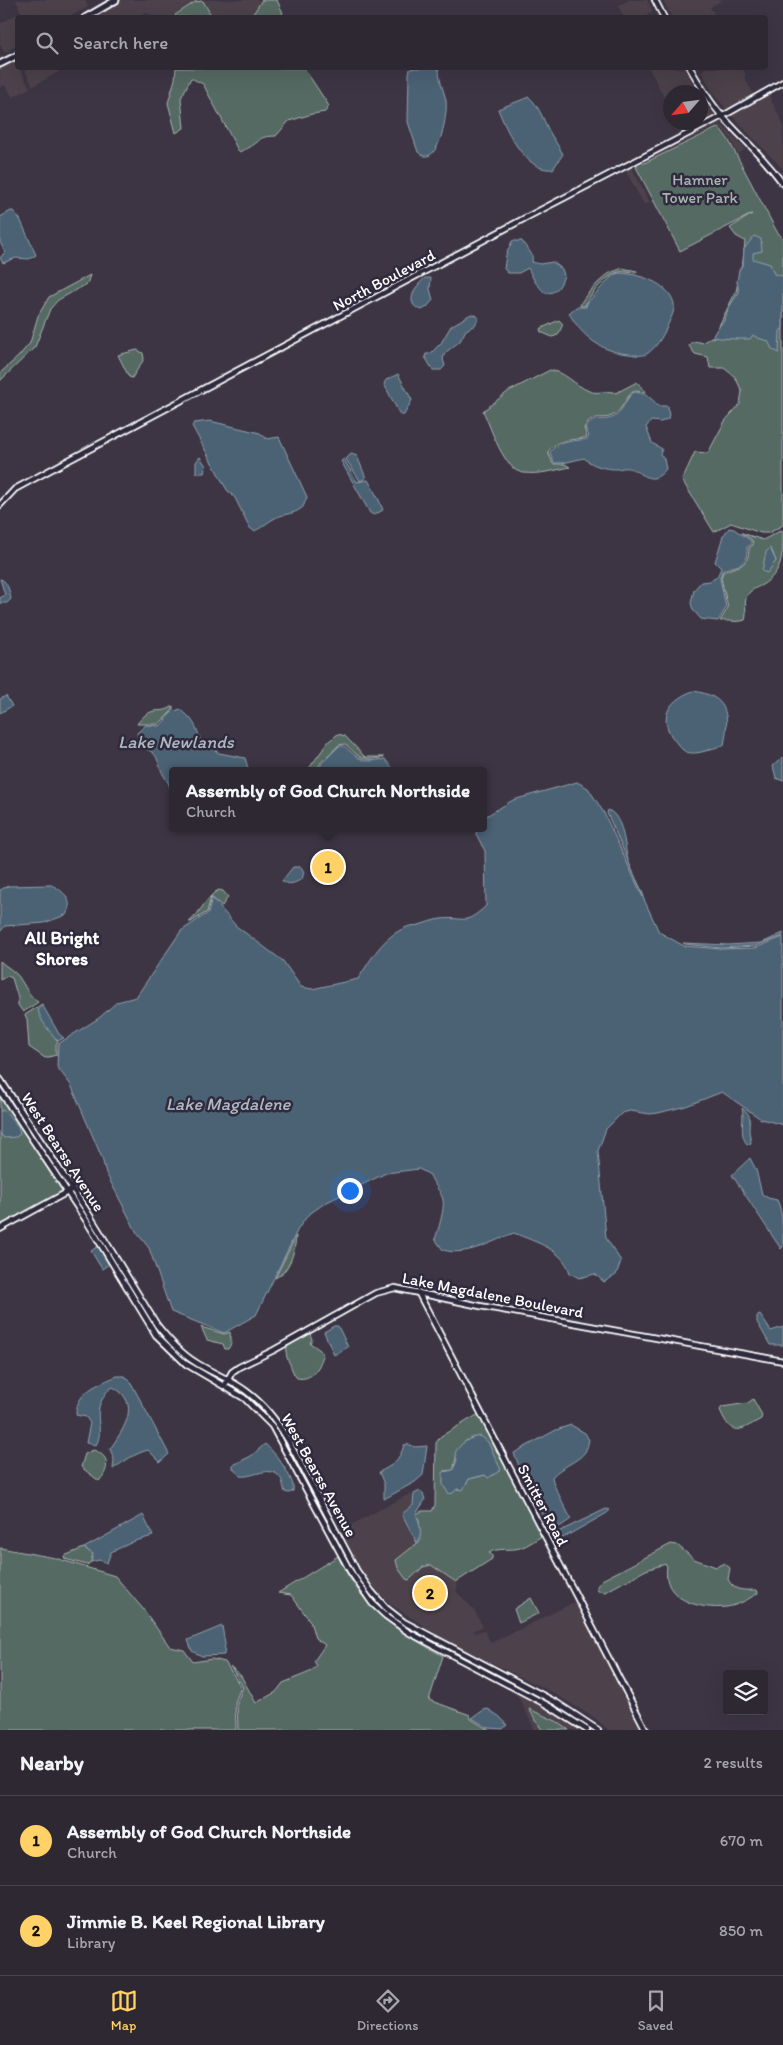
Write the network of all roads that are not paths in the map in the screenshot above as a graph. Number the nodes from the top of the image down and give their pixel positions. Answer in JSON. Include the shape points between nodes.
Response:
{"nodes":[{"id":1,"x":116,"y":0,"type":"edge"},
{"id":2,"x":655,"y":0,"type":"edge"},
{"id":3,"x":89,"y":15,"type":"edge"},
{"id":4,"x":662,"y":15,"type":"edge"},
{"id":5,"x":15,"y":56,"type":"edge"},
{"id":6,"x":0,"y":64,"type":"edge"},
{"id":7,"x":691,"y":70,"type":"edge"},
{"id":8,"x":783,"y":82,"type":"edge"},
{"id":9,"x":722,"y":116,"type":"junction"},
{"id":10,"x":783,"y":184,"type":"edge"},
{"id":11,"x":0,"y":505,"type":"edge"},
{"id":12,"x":0,"y":1080,"type":"edge"},
{"id":13,"x":0,"y":1090,"type":"edge"},
{"id":14,"x":70,"y":1190,"type":"junction"},
{"id":15,"x":0,"y":1229,"type":"edge"},
{"id":16,"x":418,"y":1292,"type":"junction"},
{"id":17,"x":783,"y":1361,"type":"edge"},
{"id":18,"x":228,"y":1380,"type":"junction"},
{"id":19,"x":225,"y":1385,"type":"junction"},
{"id":20,"x":401,"y":1628,"type":"junction"},
{"id":21,"x":433,"y":1638,"type":"junction"},
{"id":22,"x":587,"y":1730,"type":"edge"},
{"id":23,"x":598,"y":1730,"type":"edge"},
{"id":24,"x":646,"y":1730,"type":"edge"}],
"edges":[{"from":1,"to":3,"type":"main road"},
{"from":2,"to":4,"type":"street"},
{"from":5,"to":6,"type":"main road"},
{"from":7,"to":9,"type":"street"},
{"from":8,"to":9,"type":"street","name":"North Boulevard"},
{"from":9,"to":10,"type":"street"},
{"from":9,"to":11,"type":"street","name":"North Boulevard","via":[[60,464],[15,490]]},
{"from":12,"to":14,"type":"street","name":"West Bearss Avenue"},
{"from":13,"to":14,"type":"street","name":"West Bearss Avenue"},
{"from":14,"to":15,"type":"street"},
{"from":14,"to":18,"type":"street","name":"West Bearss Avenue","via":[[156,1325],[191,1360]]},
{"from":14,"to":19,"type":"street","name":"West Bearss Avenue","via":[[156,1335],[186,1364]]},
{"from":16,"to":17,"type":"street","name":"Lake Magdalene Boulevard"},
{"from":16,"to":18,"type":"street","name":"Lake Magdalene Boulevard","via":[[399,1288],[376,1293],[238,1367]]},
{"from":16,"to":24,"type":"street","name":"Smitter Road"},
{"from":18,"to":19,"type":"street","name":"Lake Magdalene Boulevard"},
{"from":18,"to":21,"type":"street","name":"West Bearss Avenue","via":[[254,1397],[279,1426],[367,1587],[398,1618]]},
{"from":19,"to":20,"type":"street","name":"West Bearss Avenue","via":[[250,1402],[272,1426],[356,1582]]},
{"from":20,"to":21,"type":"street","via":[[426,1640]]},
{"from":20,"to":22,"type":"street","name":"West Bearss Avenue","via":[[549,1706]]},
{"from":21,"to":23,"type":"street","name":"West Bearss Avenue","via":[[557,1703]]}]}
